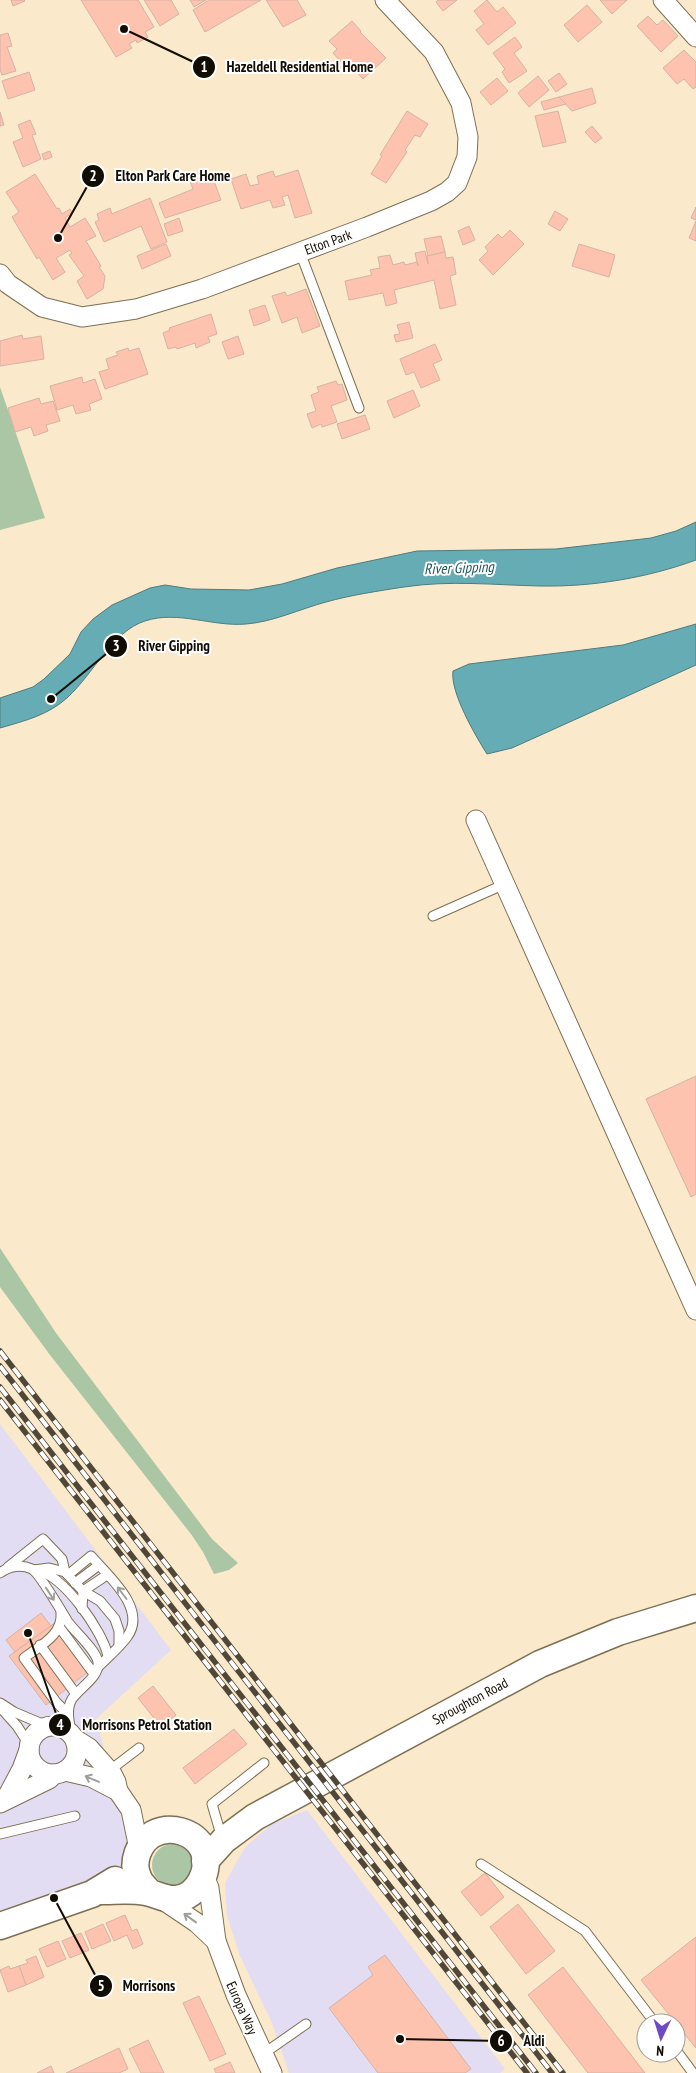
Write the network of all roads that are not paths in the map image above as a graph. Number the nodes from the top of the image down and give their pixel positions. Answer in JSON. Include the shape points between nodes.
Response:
{"nodes":[{"id":1,"x":386,"y":0,"type":"edge"},
{"id":2,"x":663,"y":0,"type":"edge"},
{"id":3,"x":696,"y":37,"type":"edge"},
{"id":4,"x":300,"y":252,"type":"junction"},
{"id":5,"x":0,"y":274,"type":"edge"},
{"id":6,"x":359,"y":408,"type":"dead end"},
{"id":7,"x":476,"y":820,"type":"dead end"},
{"id":8,"x":505,"y":884,"type":"junction"},
{"id":9,"x":433,"y":916,"type":"dead end"},
{"id":10,"x":696,"y":1310,"type":"edge"},
{"id":11,"x":99,"y":1565,"type":"junction"},
{"id":12,"x":34,"y":1570,"type":"junction"},
{"id":13,"x":3,"y":1571,"type":"edge"},
{"id":14,"x":67,"y":1574,"type":"junction"},
{"id":15,"x":107,"y":1574,"type":"junction"},
{"id":16,"x":75,"y":1583,"type":"junction"},
{"id":17,"x":83,"y":1591,"type":"junction"},
{"id":18,"x":696,"y":1608,"type":"edge"},
{"id":19,"x":82,"y":1610,"type":"junction"},
{"id":20,"x":61,"y":1611,"type":"junction"},
{"id":21,"x":58,"y":1630,"type":"junction"},
{"id":22,"x":43,"y":1644,"type":"junction"},
{"id":23,"x":119,"y":1645,"type":"junction"},
{"id":24,"x":108,"y":1656,"type":"junction"},
{"id":25,"x":94,"y":1673,"type":"junction"},
{"id":26,"x":79,"y":1692,"type":"junction"},
{"id":27,"x":0,"y":1703,"type":"edge"},
{"id":28,"x":0,"y":1707,"type":"edge"},
{"id":29,"x":71,"y":1723,"type":"junction"},
{"id":30,"x":47,"y":1726,"type":"junction"},
{"id":31,"x":29,"y":1748,"type":"junction"},
{"id":32,"x":139,"y":1748,"type":"dead end"},
{"id":33,"x":264,"y":1763,"type":"dead end"},
{"id":34,"x":109,"y":1771,"type":"junction"},
{"id":35,"x":60,"y":1772,"type":"junction"},
{"id":36,"x":118,"y":1792,"type":"junction"},
{"id":37,"x":3,"y":1801,"type":"edge"},
{"id":38,"x":131,"y":1810,"type":"junction"},
{"id":39,"x":75,"y":1816,"type":"dead end"},
{"id":40,"x":255,"y":1817,"type":"junction"},
{"id":41,"x":219,"y":1828,"type":"junction"},
{"id":42,"x":175,"y":1831,"type":"junction"},
{"id":43,"x":0,"y":1834,"type":"edge"},
{"id":44,"x":137,"y":1854,"type":"junction"},
{"id":45,"x":481,"y":1864,"type":"dead end"},
{"id":46,"x":204,"y":1869,"type":"junction"},
{"id":47,"x":100,"y":1891,"type":"junction"},
{"id":48,"x":155,"y":1895,"type":"junction"},
{"id":49,"x":0,"y":1926,"type":"edge"},
{"id":50,"x":216,"y":1941,"type":"junction"},
{"id":51,"x":647,"y":2013,"type":"edge"},
{"id":52,"x":306,"y":2024,"type":"dead end"},
{"id":53,"x":262,"y":2054,"type":"junction"},
{"id":54,"x":272,"y":2073,"type":"edge"}],
"edges":[{"from":1,"to":4,"type":"street","name":"Elton Park","via":[[434,52],[460,103],[468,137],[463,172],[457,183],[431,201]]},
{"from":2,"to":3,"type":"street"},
{"from":4,"to":5,"type":"street","name":"Elton Park","via":[[202,289],[136,309],[82,317],[42,307],[8,284]]},
{"from":4,"to":6,"type":"lane"},
{"from":7,"to":8,"type":"street"},
{"from":8,"to":9,"type":"lane"},
{"from":8,"to":10,"type":"street"},
{"from":11,"to":14,"type":"lane","via":[[91,1556]]},
{"from":11,"to":15,"type":"lane"},
{"from":11,"to":16,"type":"lane"},
{"from":12,"to":13,"type":"lane","via":[[23,1565]]},
{"from":12,"to":14,"type":"lane","via":[[49,1568]]},
{"from":12,"to":19,"type":"lane","via":[[58,1582]]},
{"from":12,"to":20,"type":"lane","one_way":true},
{"from":13,"to":14,"type":"lane","via":[[43,1539],[62,1559]]},
{"from":14,"to":16,"type":"lane"},
{"from":15,"to":17,"type":"lane"},
{"from":23,"to":15,"type":"lane","one_way":true,"via":[[134,1624],[129,1603]]},
{"from":16,"to":17,"type":"lane"},
{"from":17,"to":19,"type":"lane"},
{"from":17,"to":23,"type":"lane","via":[[100,1602],[115,1619]]},
{"from":18,"to":40,"type":"street","name":"Sproughton Road","via":[[618,1632],[540,1664]]},
{"from":19,"to":24,"type":"lane","via":[[95,1626]]},
{"from":20,"to":21,"type":"lane"},
{"from":20,"to":25,"type":"lane","via":[[94,1653],[98,1661]]},
{"from":21,"to":22,"type":"lane"},
{"from":21,"to":25,"type":"lane"},
{"from":22,"to":26,"type":"lane"},
{"from":22,"to":29,"type":"lane","via":[[28,1655]]},
{"from":23,"to":24,"type":"lane"},
{"from":24,"to":25,"type":"lane"},
{"from":25,"to":26,"type":"lane"},
{"from":26,"to":29,"type":"lane","via":[[72,1699]]},
{"from":27,"to":30,"type":"lane"},
{"from":28,"to":31,"type":"lane","via":[[17,1726]]},
{"from":29,"to":30,"type":"street"},
{"from":29,"to":34,"type":"street"},
{"from":29,"to":35,"type":"street","via":[[77,1755],[74,1763]]},
{"from":30,"to":31,"type":"street","via":[[34,1735]]},
{"from":31,"to":35,"type":"street","via":[[39,1770]]},
{"from":31,"to":37,"type":"street","via":[[22,1769]]},
{"from":32,"to":34,"type":"lane"},
{"from":33,"to":41,"type":"lane","via":[[212,1804]]},
{"from":34,"to":36,"type":"street"},
{"from":36,"to":35,"type":"street","one_way":true,"via":[[91,1777]]},
{"from":35,"to":37,"type":"street"},
{"from":36,"to":38,"type":"street"},
{"from":38,"to":42,"type":"street"},
{"from":38,"to":44,"type":"street"},
{"from":39,"to":43,"type":"lane"},
{"from":40,"to":41,"type":"street","name":"Sproughton Road"},
{"from":40,"to":46,"type":"street","name":"Sproughton Road","via":[[224,1840]]},
{"from":41,"to":42,"type":"street","name":"Sproughton Road"},
{"from":42,"to":44,"type":"street","name":"Sproughton Road","via":[[151,1835]]},
{"from":42,"to":46,"type":"street","via":[[194,1838],[203,1849]]},
{"from":44,"to":47,"type":"street","name":"Sproughton Road","via":[[125,1872]]},
{"from":44,"to":48,"type":"street","via":[[135,1868],[138,1878]]},
{"from":45,"to":51,"type":"lane","via":[[585,1931]]},
{"from":46,"to":48,"type":"street","name":"Sproughton Road","via":[[198,1887],[188,1895],[176,1899]]},
{"from":46,"to":50,"type":"street","name":"Europa Way"},
{"from":47,"to":48,"type":"street","name":"Sproughton Road"},
{"from":47,"to":49,"type":"street","name":"Sproughton Road"},
{"from":50,"to":48,"type":"street","name":"Europa Way","one_way":true,"via":[[197,1923]]},
{"from":50,"to":53,"type":"street","name":"Europa Way"},
{"from":52,"to":53,"type":"lane"},
{"from":53,"to":54,"type":"street","name":"Europa Way"}]}
